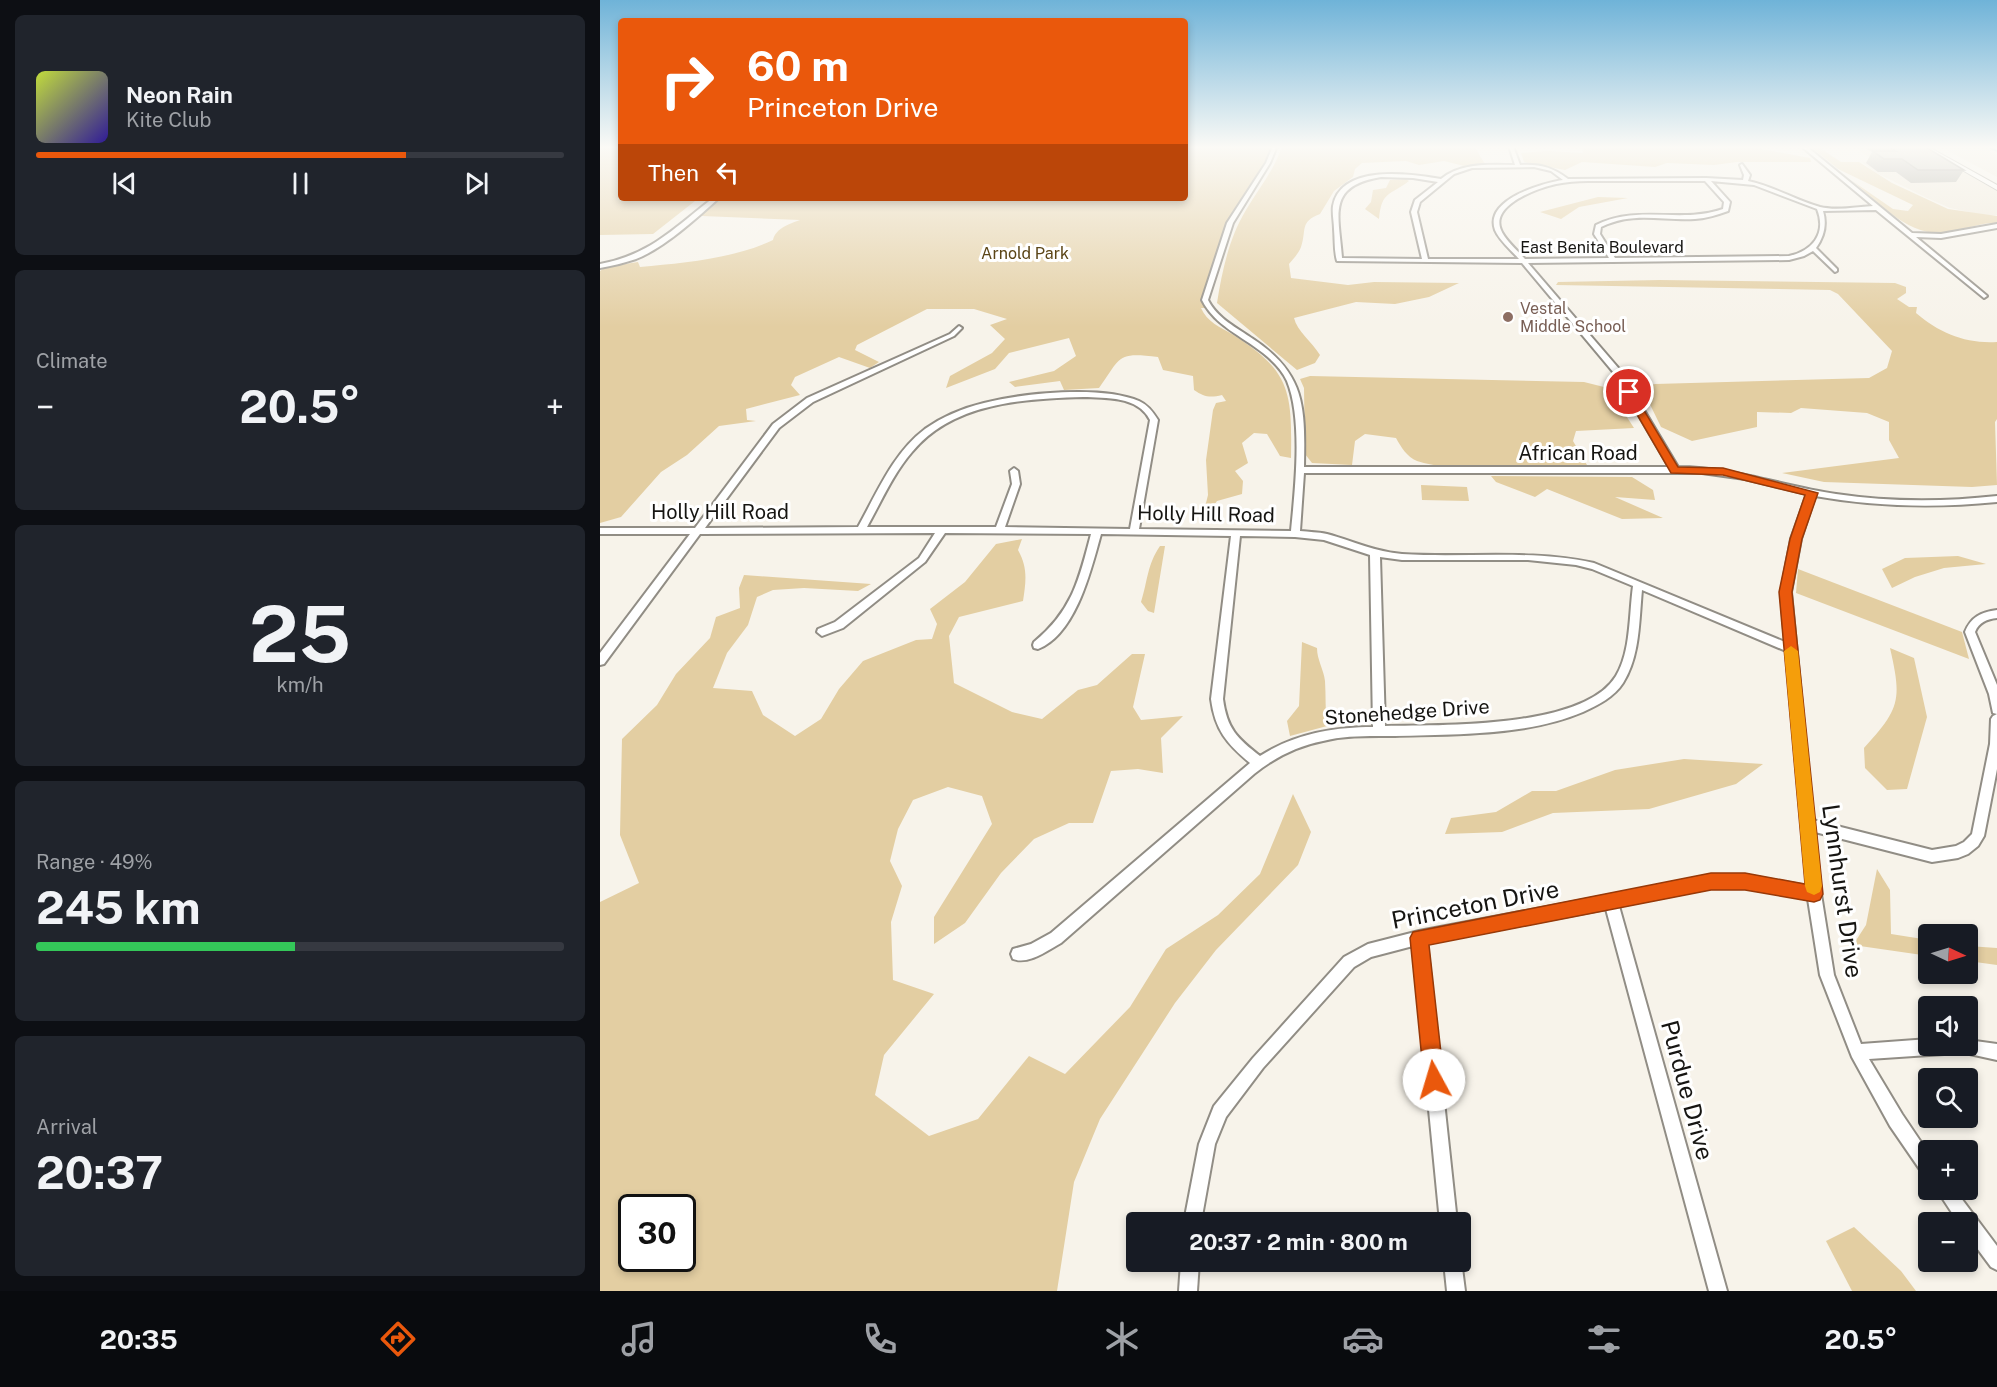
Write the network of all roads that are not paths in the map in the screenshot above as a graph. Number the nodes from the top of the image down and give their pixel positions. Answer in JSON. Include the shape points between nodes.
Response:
{"nodes":[{"id":1,"x":706,"y":206,"type":"edge"},
{"id":2,"x":1241,"y":206,"type":"edge"},
{"id":3,"x":1336,"y":206,"type":"edge"},
{"id":4,"x":1415,"y":206,"type":"edge"},
{"id":5,"x":1505,"y":206,"type":"edge"},
{"id":6,"x":1726,"y":206,"type":"edge"},
{"id":7,"x":1815,"y":206,"type":"edge"},
{"id":8,"x":1819,"y":208,"type":"junction"},
{"id":9,"x":1878,"y":208,"type":"joint"},
{"id":10,"x":1997,"y":226,"type":"edge"},
{"id":11,"x":1911,"y":235,"type":"junction"},
{"id":12,"x":1814,"y":249,"type":"junction"},
{"id":13,"x":1613,"y":260,"type":"junction"},
{"id":14,"x":1426,"y":261,"type":"junction"},
{"id":15,"x":1523,"y":261,"type":"junction"},
{"id":16,"x":600,"y":266,"type":"edge"},
{"id":17,"x":1835,"y":270,"type":"dead end"},
{"id":18,"x":1984,"y":296,"type":"dead end"},
{"id":19,"x":959,"y":328,"type":"dead end"},
{"id":20,"x":1299,"y":470,"type":"junction"},
{"id":21,"x":1675,"y":470,"type":"junction"},
{"id":22,"x":1014,"y":471,"type":"dead end"},
{"id":23,"x":1812,"y":493,"type":"junction"},
{"id":24,"x":1997,"y":499,"type":"edge"},
{"id":25,"x":698,"y":530,"type":"junction"},
{"id":26,"x":861,"y":530,"type":"junction"},
{"id":27,"x":942,"y":530,"type":"junction"},
{"id":28,"x":999,"y":530,"type":"junction"},
{"id":29,"x":600,"y":531,"type":"edge"},
{"id":30,"x":1097,"y":531,"type":"junction"},
{"id":31,"x":1134,"y":531,"type":"junction"},
{"id":32,"x":1236,"y":533,"type":"junction"},
{"id":33,"x":1295,"y":534,"type":"junction"},
{"id":34,"x":1375,"y":553,"type":"junction"},
{"id":35,"x":1638,"y":584,"type":"junction"},
{"id":36,"x":1997,"y":614,"type":"edge"},
{"id":37,"x":822,"y":632,"type":"dead end"},
{"id":38,"x":1038,"y":645,"type":"dead end"},
{"id":39,"x":1791,"y":649,"type":"junction"},
{"id":40,"x":600,"y":661,"type":"edge"},
{"id":41,"x":1997,"y":710,"type":"edge"},
{"id":42,"x":1997,"y":719,"type":"edge"},
{"id":43,"x":1379,"y":732,"type":"junction"},
{"id":44,"x":1258,"y":762,"type":"junction"},
{"id":45,"x":1808,"y":824,"type":"junction"},
{"id":46,"x":1814,"y":894,"type":"junction"},
{"id":47,"x":1611,"y":901,"type":"junction"},
{"id":48,"x":1419,"y":938,"type":"junction"},
{"id":49,"x":1018,"y":954,"type":"dead end"},
{"id":50,"x":1918,"y":1048,"type":"edge"},
{"id":51,"x":1978,"y":1049,"type":"edge"},
{"id":52,"x":1857,"y":1052,"type":"junction"},
{"id":53,"x":1997,"y":1052,"type":"edge"},
{"id":54,"x":1918,"y":1152,"type":"edge"},
{"id":55,"x":1952,"y":1200,"type":"edge"},
{"id":56,"x":1195,"y":1212,"type":"edge"},
{"id":57,"x":1448,"y":1212,"type":"edge"},
{"id":58,"x":1997,"y":1261,"type":"edge"},
{"id":59,"x":1189,"y":1272,"type":"edge"},
{"id":60,"x":1454,"y":1272,"type":"edge"},
{"id":61,"x":1188,"y":1291,"type":"edge"},
{"id":62,"x":1456,"y":1291,"type":"edge"},
{"id":63,"x":1718,"y":1291,"type":"edge"}],
"edges":[{"from":1,"to":16,"type":"street","via":[[647,254]]},
{"from":2,"to":20,"type":"street","via":[[1230,223],[1205,300],[1212,313],[1272,356],[1291,380],[1297,406]]},
{"from":3,"to":14,"type":"street","name":"East Benita Boulevard","via":[[1339,260]]},
{"from":4,"to":14,"type":"street"},
{"from":5,"to":15,"type":"street","via":[[1498,213],[1496,225]]},
{"from":6,"to":13,"type":"street","via":[[1726,210],[1709,216],[1621,217],[1598,226],[1597,234]]},
{"from":7,"to":8,"type":"street"},
{"from":8,"to":9,"type":"street"},
{"from":8,"to":12,"type":"street","via":[[1823,221],[1821,238]]},
{"from":9,"to":11,"type":"street"},
{"from":10,"to":11,"type":"street","via":[[1941,236]]},
{"from":11,"to":18,"type":"street"},
{"from":12,"to":13,"type":"street","name":"East Benita Boulevard","via":[[1800,256],[1776,259]]},
{"from":12,"to":17,"type":"street"},
{"from":13,"to":15,"type":"street","name":"East Benita Boulevard"},
{"from":14,"to":15,"type":"street","name":"East Benita Boulevard"},
{"from":15,"to":21,"type":"street","via":[[1617,372]]},
{"from":19,"to":25,"type":"street","via":[[952,335],[792,411],[776,426]]},
{"from":20,"to":21,"type":"street","name":"African Road"},
{"from":20,"to":33,"type":"street"},
{"from":21,"to":23,"type":"street","name":"African Road","via":[[1723,472]]},
{"from":22,"to":28,"type":"street","via":[[1016,484]]},
{"from":23,"to":24,"type":"street","name":"African Road","via":[[1943,503]]},
{"from":23,"to":39,"type":"street","name":"Lynnhurst Drive","via":[[1787,575]]},
{"from":25,"to":26,"type":"street","name":"Holly Hill Road"},
{"from":25,"to":29,"type":"street","name":"Holly Hill Road"},
{"from":25,"to":40,"type":"street"},
{"from":26,"to":27,"type":"street","name":"Holly Hill Road"},
{"from":26,"to":31,"type":"street","via":[[904,454],[921,437],[953,417],[984,405],[1025,398],[1113,397],[1144,406],[1154,420]]},
{"from":27,"to":28,"type":"street","name":"Holly Hill Road"},
{"from":27,"to":37,"type":"street","via":[[922,560],[839,625]]},
{"from":28,"to":30,"type":"street","name":"Holly Hill Road"},
{"from":30,"to":31,"type":"street","name":"Holly Hill Road"},
{"from":30,"to":38,"type":"street","via":[[1069,615],[1056,632]]},
{"from":31,"to":32,"type":"street","name":"Holly Hill Road"},
{"from":32,"to":33,"type":"street","name":"Holly Hill Road"},
{"from":32,"to":44,"type":"street","via":[[1219,719],[1225,733]]},
{"from":33,"to":34,"type":"street","name":"Holly Hill Road","via":[[1325,537]]},
{"from":34,"to":35,"type":"street","name":"Holly Hill Road","via":[[1438,558],[1550,558],[1594,566]]},
{"from":34,"to":43,"type":"street"},
{"from":35,"to":39,"type":"street","name":"Holly Hill Road"},
{"from":35,"to":43,"type":"street","name":"Stonehedge Drive","via":[[1626,666],[1618,683],[1603,696],[1551,717],[1470,729]]},
{"from":36,"to":41,"type":"street","via":[[1985,615],[1973,623],[1970,632],[1995,693]]},
{"from":39,"to":45,"type":"street","name":"Lynnhurst Drive"},
{"from":42,"to":45,"type":"street","via":[[1978,836],[1970,847],[1952,855],[1932,855]]},
{"from":43,"to":44,"type":"street","name":"Stonehedge Drive","via":[[1314,738]]},
{"from":44,"to":49,"type":"street","name":"Stonehedge Drive","via":[[1056,938],[1033,951]]},
{"from":45,"to":46,"type":"street","name":"Lynnhurst Drive"},
{"from":46,"to":47,"type":"street","name":"Princeton Drive","via":[[1745,881],[1711,882]]},
{"from":46,"to":52,"type":"street","name":"Lynnhurst Drive","via":[[1827,975]]},
{"from":47,"to":48,"type":"street","name":"Princeton Drive"},
{"from":47,"to":63,"type":"street","name":"Purdue Drive"},
{"from":48,"to":56,"type":"street","name":"Princeton Drive","via":[[1368,951],[1349,962],[1229,1098],[1207,1144]]},
{"from":48,"to":57,"type":"street"},
{"from":50,"to":52,"type":"street"},
{"from":51,"to":53,"type":"street"},
{"from":52,"to":54,"type":"street","name":"Lynnhurst Drive"},
{"from":55,"to":58,"type":"street"},
{"from":59,"to":61,"type":"street"},
{"from":60,"to":62,"type":"street"}]}
